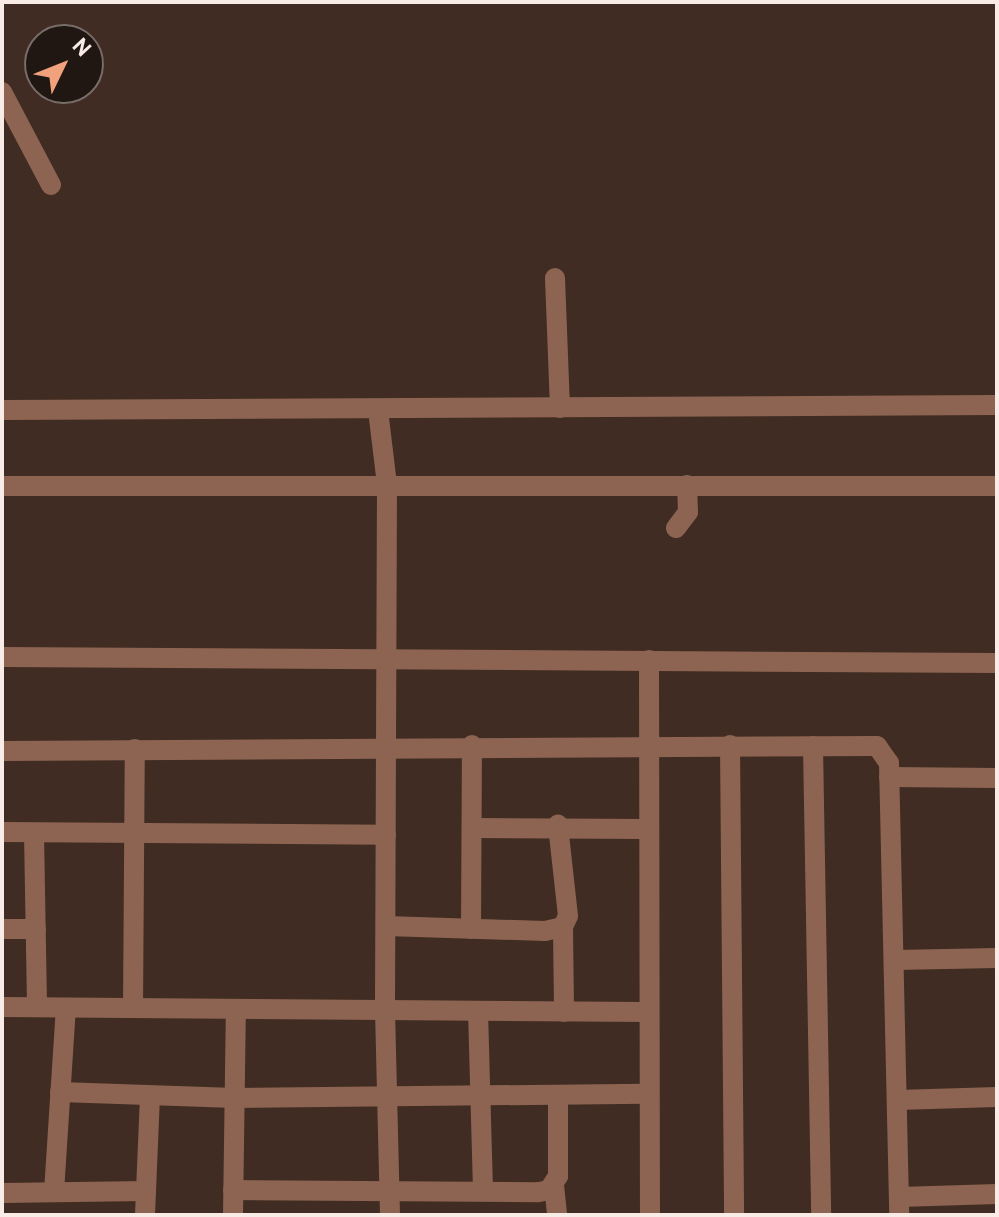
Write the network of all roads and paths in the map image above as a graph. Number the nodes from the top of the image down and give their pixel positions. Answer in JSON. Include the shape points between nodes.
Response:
{"nodes":[{"id":1,"x":2,"y":92,"type":"edge"},
{"id":2,"x":51,"y":185,"type":"dead end"},
{"id":3,"x":555,"y":278,"type":"dead end"},
{"id":4,"x":997,"y":405,"type":"edge"},
{"id":5,"x":560,"y":408,"type":"junction"},
{"id":6,"x":2,"y":410,"type":"edge"},
{"id":7,"x":378,"y":410,"type":"junction"},
{"id":8,"x":387,"y":484,"type":"junction"},
{"id":9,"x":687,"y":485,"type":"junction"},
{"id":10,"x":2,"y":486,"type":"edge"},
{"id":11,"x":997,"y":486,"type":"edge"},
{"id":12,"x":676,"y":528,"type":"dead end"},
{"id":13,"x":2,"y":657,"type":"edge"},
{"id":14,"x":386,"y":658,"type":"junction"},
{"id":15,"x":649,"y":660,"type":"junction"},
{"id":16,"x":997,"y":663,"type":"edge"},
{"id":17,"x":386,"y":745,"type":"junction"},
{"id":18,"x":472,"y":745,"type":"junction"},
{"id":19,"x":648,"y":745,"type":"junction"},
{"id":20,"x":730,"y":745,"type":"junction"},
{"id":21,"x":813,"y":746,"type":"junction"},
{"id":22,"x":135,"y":749,"type":"junction"},
{"id":23,"x":2,"y":751,"type":"edge"},
{"id":24,"x":889,"y":777,"type":"junction"},
{"id":25,"x":997,"y":778,"type":"edge"},
{"id":26,"x":558,"y":825,"type":"junction"},
{"id":27,"x":472,"y":828,"type":"junction"},
{"id":28,"x":647,"y":829,"type":"junction"},
{"id":29,"x":2,"y":832,"type":"edge"},
{"id":30,"x":134,"y":832,"type":"junction"},
{"id":31,"x":34,"y":833,"type":"junction"},
{"id":32,"x":386,"y":835,"type":"junction"},
{"id":33,"x":386,"y":926,"type":"junction"},
{"id":34,"x":563,"y":927,"type":"junction"},
{"id":35,"x":2,"y":929,"type":"edge"},
{"id":36,"x":36,"y":929,"type":"junction"},
{"id":37,"x":471,"y":929,"type":"junction"},
{"id":38,"x":997,"y":958,"type":"edge"},
{"id":39,"x":895,"y":960,"type":"junction"},
{"id":40,"x":2,"y":1007,"type":"edge"},
{"id":41,"x":37,"y":1007,"type":"junction"},
{"id":42,"x":66,"y":1008,"type":"junction"},
{"id":43,"x":133,"y":1008,"type":"junction"},
{"id":44,"x":236,"y":1009,"type":"junction"},
{"id":45,"x":385,"y":1010,"type":"junction"},
{"id":46,"x":478,"y":1011,"type":"junction"},
{"id":47,"x":564,"y":1012,"type":"junction"},
{"id":48,"x":646,"y":1012,"type":"junction"},
{"id":49,"x":60,"y":1092,"type":"junction"},
{"id":50,"x":647,"y":1094,"type":"junction"},
{"id":51,"x":482,"y":1095,"type":"junction"},
{"id":52,"x":558,"y":1096,"type":"junction"},
{"id":53,"x":150,"y":1097,"type":"junction"},
{"id":54,"x":997,"y":1097,"type":"edge"},
{"id":55,"x":235,"y":1098,"type":"junction"},
{"id":56,"x":388,"y":1098,"type":"junction"},
{"id":57,"x":897,"y":1100,"type":"junction"},
{"id":58,"x":554,"y":1185,"type":"junction"},
{"id":59,"x":233,"y":1190,"type":"junction"},
{"id":60,"x":390,"y":1190,"type":"junction"},
{"id":61,"x":146,"y":1191,"type":"junction"},
{"id":62,"x":483,"y":1191,"type":"junction"},
{"id":63,"x":54,"y":1192,"type":"junction"},
{"id":64,"x":2,"y":1193,"type":"edge"},
{"id":65,"x":997,"y":1194,"type":"edge"},
{"id":66,"x":899,"y":1206,"type":"edge"},
{"id":67,"x":145,"y":1215,"type":"edge"},
{"id":68,"x":233,"y":1215,"type":"edge"},
{"id":69,"x":390,"y":1215,"type":"edge"},
{"id":70,"x":557,"y":1215,"type":"edge"},
{"id":71,"x":650,"y":1215,"type":"edge"},
{"id":72,"x":734,"y":1215,"type":"edge"},
{"id":73,"x":821,"y":1215,"type":"edge"}],
"edges":[{"from":1,"to":2,"type":"street"},
{"from":3,"to":5,"type":"street"},
{"from":4,"to":5,"type":"street"},
{"from":5,"to":7,"type":"street"},
{"from":6,"to":7,"type":"street"},
{"from":7,"to":8,"type":"street"},
{"from":8,"to":9,"type":"street"},
{"from":8,"to":10,"type":"street"},
{"from":8,"to":14,"type":"street"},
{"from":9,"to":11,"type":"street"},
{"from":9,"to":12,"type":"street","via":[[688,512]]},
{"from":13,"to":14,"type":"street"},
{"from":14,"to":15,"type":"street"},
{"from":14,"to":17,"type":"street"},
{"from":15,"to":16,"type":"street"},
{"from":15,"to":19,"type":"street"},
{"from":17,"to":18,"type":"street"},
{"from":17,"to":22,"type":"street"},
{"from":17,"to":32,"type":"street"},
{"from":18,"to":19,"type":"street"},
{"from":18,"to":27,"type":"street"},
{"from":19,"to":20,"type":"street"},
{"from":19,"to":28,"type":"street"},
{"from":20,"to":21,"type":"street"},
{"from":20,"to":72,"type":"street"},
{"from":21,"to":24,"type":"street","via":[[877,746],[888,756]]},
{"from":21,"to":73,"type":"street"},
{"from":22,"to":23,"type":"street"},
{"from":22,"to":30,"type":"street"},
{"from":24,"to":25,"type":"street"},
{"from":24,"to":39,"type":"street"},
{"from":26,"to":27,"type":"street"},
{"from":26,"to":28,"type":"street"},
{"from":26,"to":34,"type":"street","via":[[568,916]]},
{"from":27,"to":37,"type":"street"},
{"from":28,"to":48,"type":"street"},
{"from":29,"to":31,"type":"street"},
{"from":30,"to":31,"type":"street"},
{"from":30,"to":32,"type":"street"},
{"from":30,"to":43,"type":"street"},
{"from":31,"to":36,"type":"street"},
{"from":32,"to":33,"type":"street"},
{"from":33,"to":37,"type":"street"},
{"from":33,"to":45,"type":"street"},
{"from":34,"to":37,"type":"street"},
{"from":34,"to":47,"type":"street"},
{"from":35,"to":36,"type":"street"},
{"from":36,"to":41,"type":"street"},
{"from":38,"to":39,"type":"street"},
{"from":39,"to":57,"type":"street"},
{"from":40,"to":41,"type":"street"},
{"from":41,"to":42,"type":"street"},
{"from":42,"to":43,"type":"street"},
{"from":42,"to":49,"type":"street"},
{"from":43,"to":44,"type":"street"},
{"from":44,"to":45,"type":"street"},
{"from":44,"to":55,"type":"street"},
{"from":45,"to":46,"type":"street"},
{"from":45,"to":56,"type":"street"},
{"from":46,"to":47,"type":"street"},
{"from":46,"to":51,"type":"street"},
{"from":47,"to":48,"type":"street"},
{"from":48,"to":50,"type":"street"},
{"from":49,"to":53,"type":"street"},
{"from":49,"to":63,"type":"street"},
{"from":50,"to":52,"type":"street"},
{"from":50,"to":71,"type":"street"},
{"from":51,"to":52,"type":"street"},
{"from":51,"to":56,"type":"street"},
{"from":51,"to":62,"type":"street"},
{"from":52,"to":58,"type":"street"},
{"from":53,"to":55,"type":"street"},
{"from":53,"to":61,"type":"street"},
{"from":54,"to":57,"type":"street"},
{"from":55,"to":56,"type":"street"},
{"from":55,"to":59,"type":"street"},
{"from":56,"to":60,"type":"street"},
{"from":57,"to":66,"type":"street"},
{"from":58,"to":62,"type":"street","via":[[539,1192]]},
{"from":58,"to":70,"type":"street"},
{"from":59,"to":60,"type":"street"},
{"from":59,"to":68,"type":"street"},
{"from":60,"to":62,"type":"street"},
{"from":60,"to":69,"type":"street"},
{"from":61,"to":63,"type":"street"},
{"from":61,"to":67,"type":"street"},
{"from":63,"to":64,"type":"street"},
{"from":65,"to":66,"type":"street"}]}
